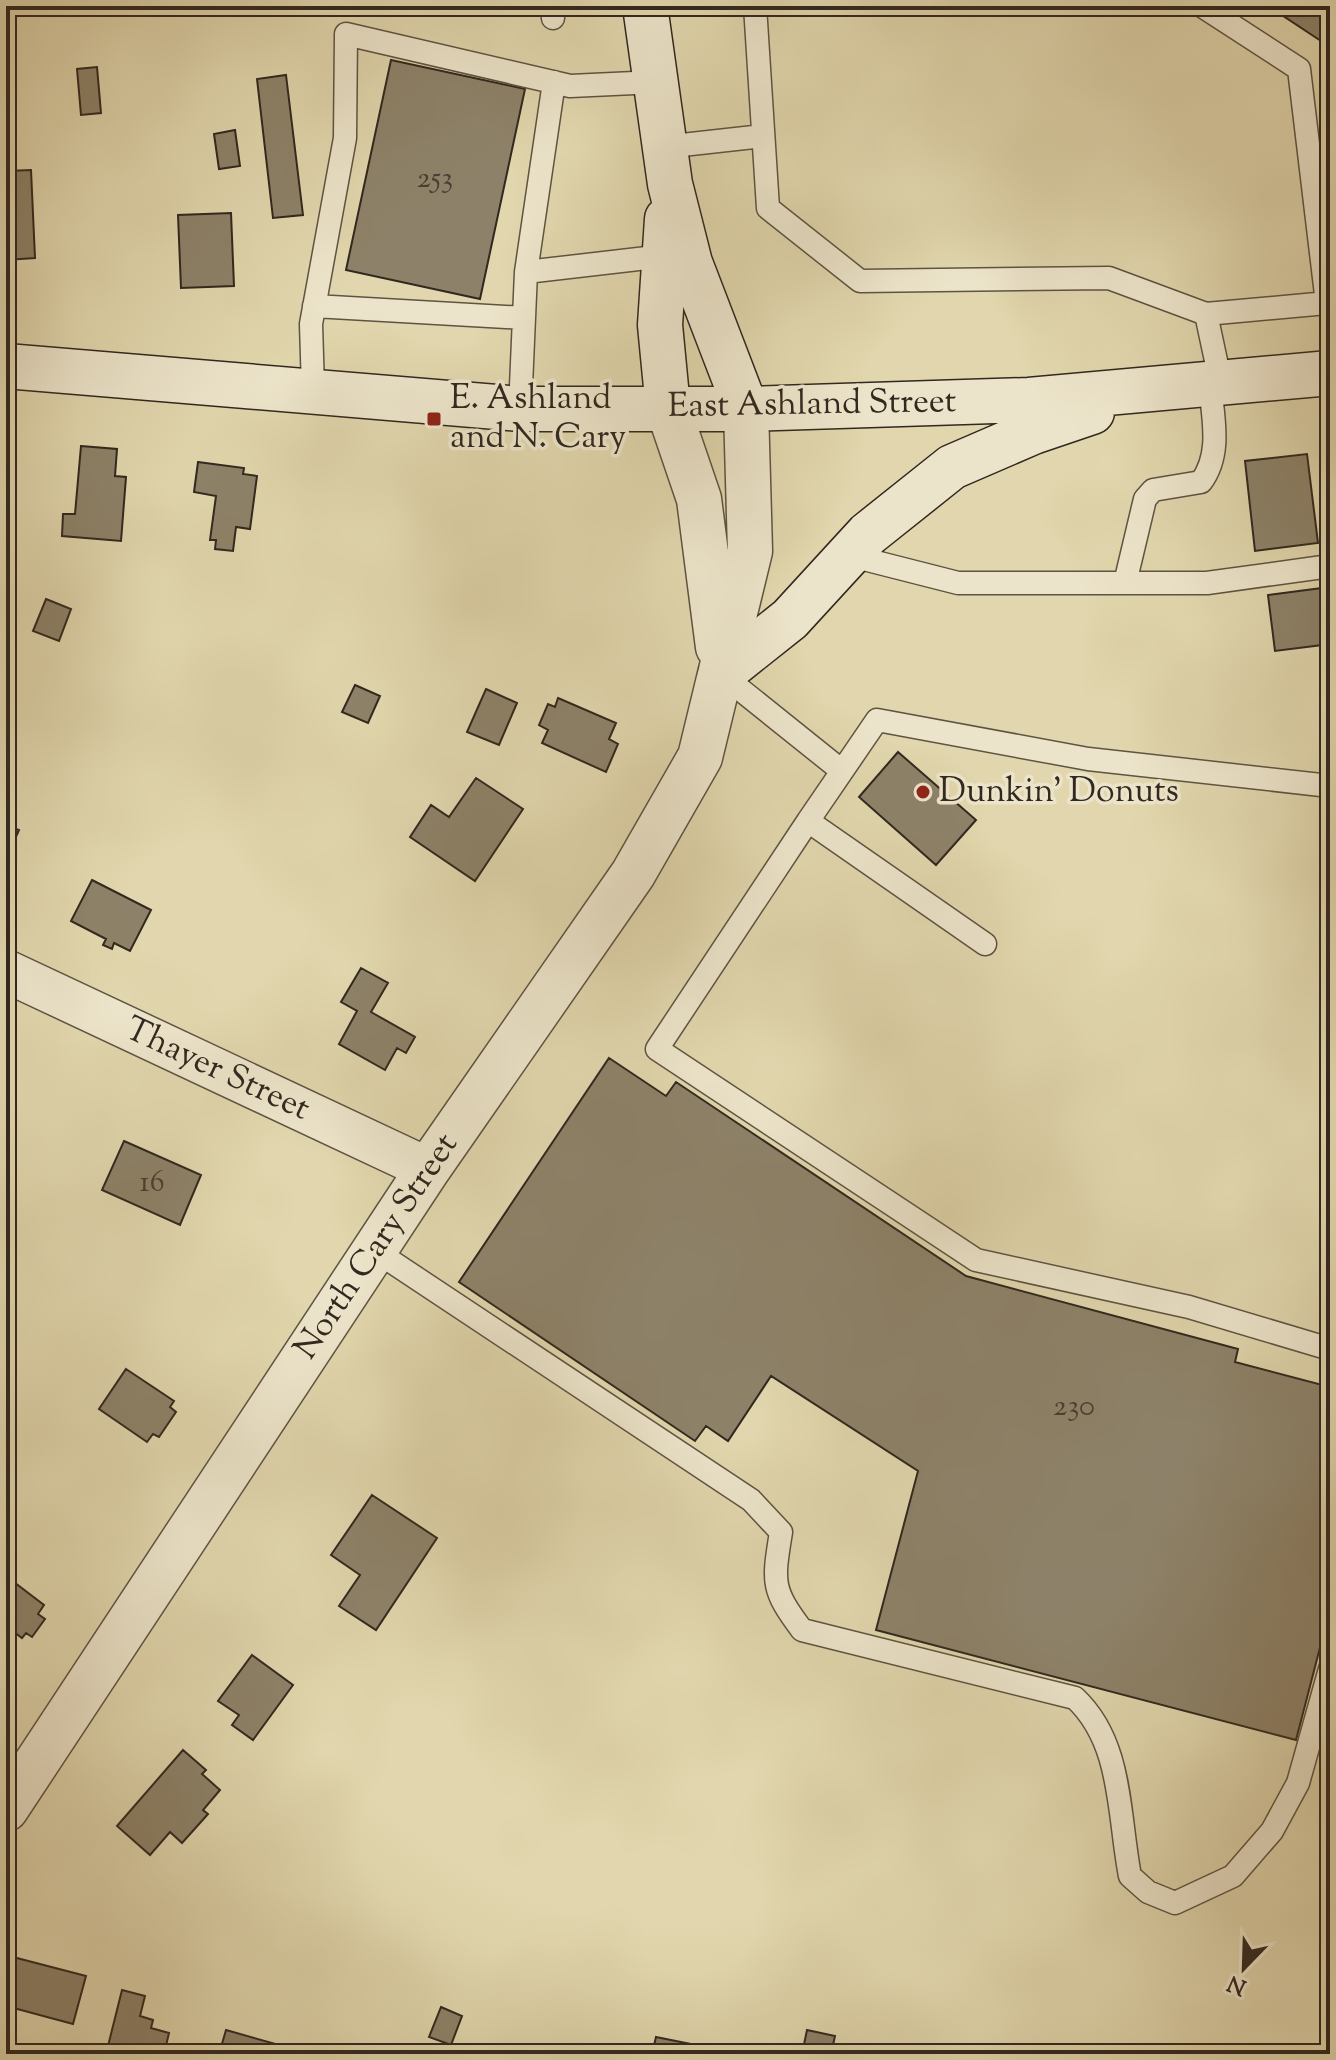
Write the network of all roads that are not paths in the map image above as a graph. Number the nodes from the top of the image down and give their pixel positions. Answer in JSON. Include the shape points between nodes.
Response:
{"nodes":[{"id":1,"x":645,"y":6,"type":"edge"},
{"id":2,"x":755,"y":6,"type":"edge"},
{"id":3,"x":1202,"y":6,"type":"edge"},
{"id":4,"x":554,"y":82,"type":"junction"},
{"id":5,"x":656,"y":82,"type":"junction"},
{"id":6,"x":763,"y":136,"type":"junction"},
{"id":7,"x":667,"y":166,"type":"junction"},
{"id":8,"x":664,"y":256,"type":"junction"},
{"id":9,"x":526,"y":272,"type":"junction"},
{"id":10,"x":1328,"y":303,"type":"edge"},
{"id":11,"x":314,"y":306,"type":"junction"},
{"id":12,"x":1206,"y":314,"type":"junction"},
{"id":13,"x":524,"y":318,"type":"junction"},
{"id":14,"x":6,"y":366,"type":"edge"},
{"id":15,"x":1330,"y":373,"type":"edge"},
{"id":16,"x":1216,"y":385,"type":"junction"},
{"id":17,"x":313,"y":389,"type":"junction"},
{"id":18,"x":1154,"y":391,"type":"junction"},
{"id":19,"x":668,"y":408,"type":"junction"},
{"id":20,"x":520,"y":409,"type":"junction"},
{"id":21,"x":746,"y":409,"type":"junction"},
{"id":22,"x":848,"y":555,"type":"junction"},
{"id":23,"x":1330,"y":566,"type":"edge"},
{"id":24,"x":1125,"y":583,"type":"junction"},
{"id":25,"x":721,"y":674,"type":"junction"},
{"id":26,"x":842,"y":771,"type":"junction"},
{"id":27,"x":1330,"y":786,"type":"edge"},
{"id":28,"x":808,"y":821,"type":"junction"},
{"id":29,"x":985,"y":944,"type":"dead end"},
{"id":30,"x":6,"y":971,"type":"edge"},
{"id":31,"x":428,"y":1169,"type":"junction"},
{"id":32,"x":374,"y":1250,"type":"junction"},
{"id":33,"x":1330,"y":1349,"type":"edge"},
{"id":34,"x":1330,"y":1669,"type":"edge"},
{"id":35,"x":6,"y":1809,"type":"edge"}],
"edges":[{"from":1,"to":5,"type":"main road","name":"North Cary Street"},
{"from":2,"to":6,"type":"lane"},
{"from":3,"to":10,"type":"lane","via":[[1299,69]]},
{"from":4,"to":5,"type":"lane"},
{"from":4,"to":9,"type":"lane"},
{"from":4,"to":11,"type":"lane","via":[[346,34],[345,138]]},
{"from":5,"to":7,"type":"main road","name":"North Cary Street"},
{"from":6,"to":7,"type":"lane"},
{"from":6,"to":12,"type":"lane","via":[[768,208],[860,281],[1109,278]]},
{"from":7,"to":8,"type":"main road","name":"North Cary Street"},
{"from":7,"to":21,"type":"main road","name":"North Cary Street","via":[[690,263]]},
{"from":8,"to":9,"type":"lane"},
{"from":8,"to":19,"type":"main road","name":"North Cary Street","via":[[660,325]]},
{"from":9,"to":13,"type":"lane"},
{"from":10,"to":12,"type":"lane"},
{"from":11,"to":13,"type":"lane"},
{"from":11,"to":17,"type":"lane"},
{"from":12,"to":16,"type":"lane"},
{"from":13,"to":20,"type":"lane"},
{"from":14,"to":17,"type":"main road","name":"East Ashland Street"},
{"from":15,"to":16,"type":"main road","name":"East Ashland Street"},
{"from":16,"to":18,"type":"main road","name":"East Ashland Street"},
{"from":16,"to":24,"type":"lane","via":[[1215,451],[1208,472],[1201,482],[1153,490],[1145,499]]},
{"from":17,"to":20,"type":"main road","name":"East Ashland Street"},
{"from":18,"to":21,"type":"main road","name":"East Ashland Street"},
{"from":18,"to":22,"type":"main road","via":[[1033,432],[952,467]]},
{"from":19,"to":20,"type":"main road","name":"East Ashland Street"},
{"from":19,"to":21,"type":"main road","name":"East Ashland Street"},
{"from":19,"to":25,"type":"main road","name":"North Cary Street","via":[[699,499]]},
{"from":21,"to":25,"type":"main road","name":"North Cary Street","via":[[750,551]]},
{"from":22,"to":24,"type":"lane","via":[[958,583]]},
{"from":22,"to":25,"type":"main road","via":[[790,619]]},
{"from":23,"to":24,"type":"lane","via":[[1207,583]]},
{"from":25,"to":26,"type":"lane"},
{"from":25,"to":31,"type":"main road","name":"North Cary Street","via":[[700,757],[633,874]]},
{"from":26,"to":27,"type":"lane","via":[[877,720],[1088,759]]},
{"from":26,"to":28,"type":"lane"},
{"from":28,"to":29,"type":"lane"},
{"from":28,"to":33,"type":"lane","via":[[657,1049],[976,1260],[1189,1307]]},
{"from":30,"to":31,"type":"street","name":"Thayer Street"},
{"from":31,"to":32,"type":"main road","name":"North Cary Street"},
{"from":32,"to":34,"type":"lane","via":[[751,1500],[781,1532],[775,1572],[779,1599],[802,1630],[1075,1698],[1095,1716],[1111,1752],[1130,1876],[1148,1892],[1175,1903],[1233,1876],[1272,1831],[1298,1783]]},
{"from":32,"to":35,"type":"main road","name":"North Cary Street"}]}
